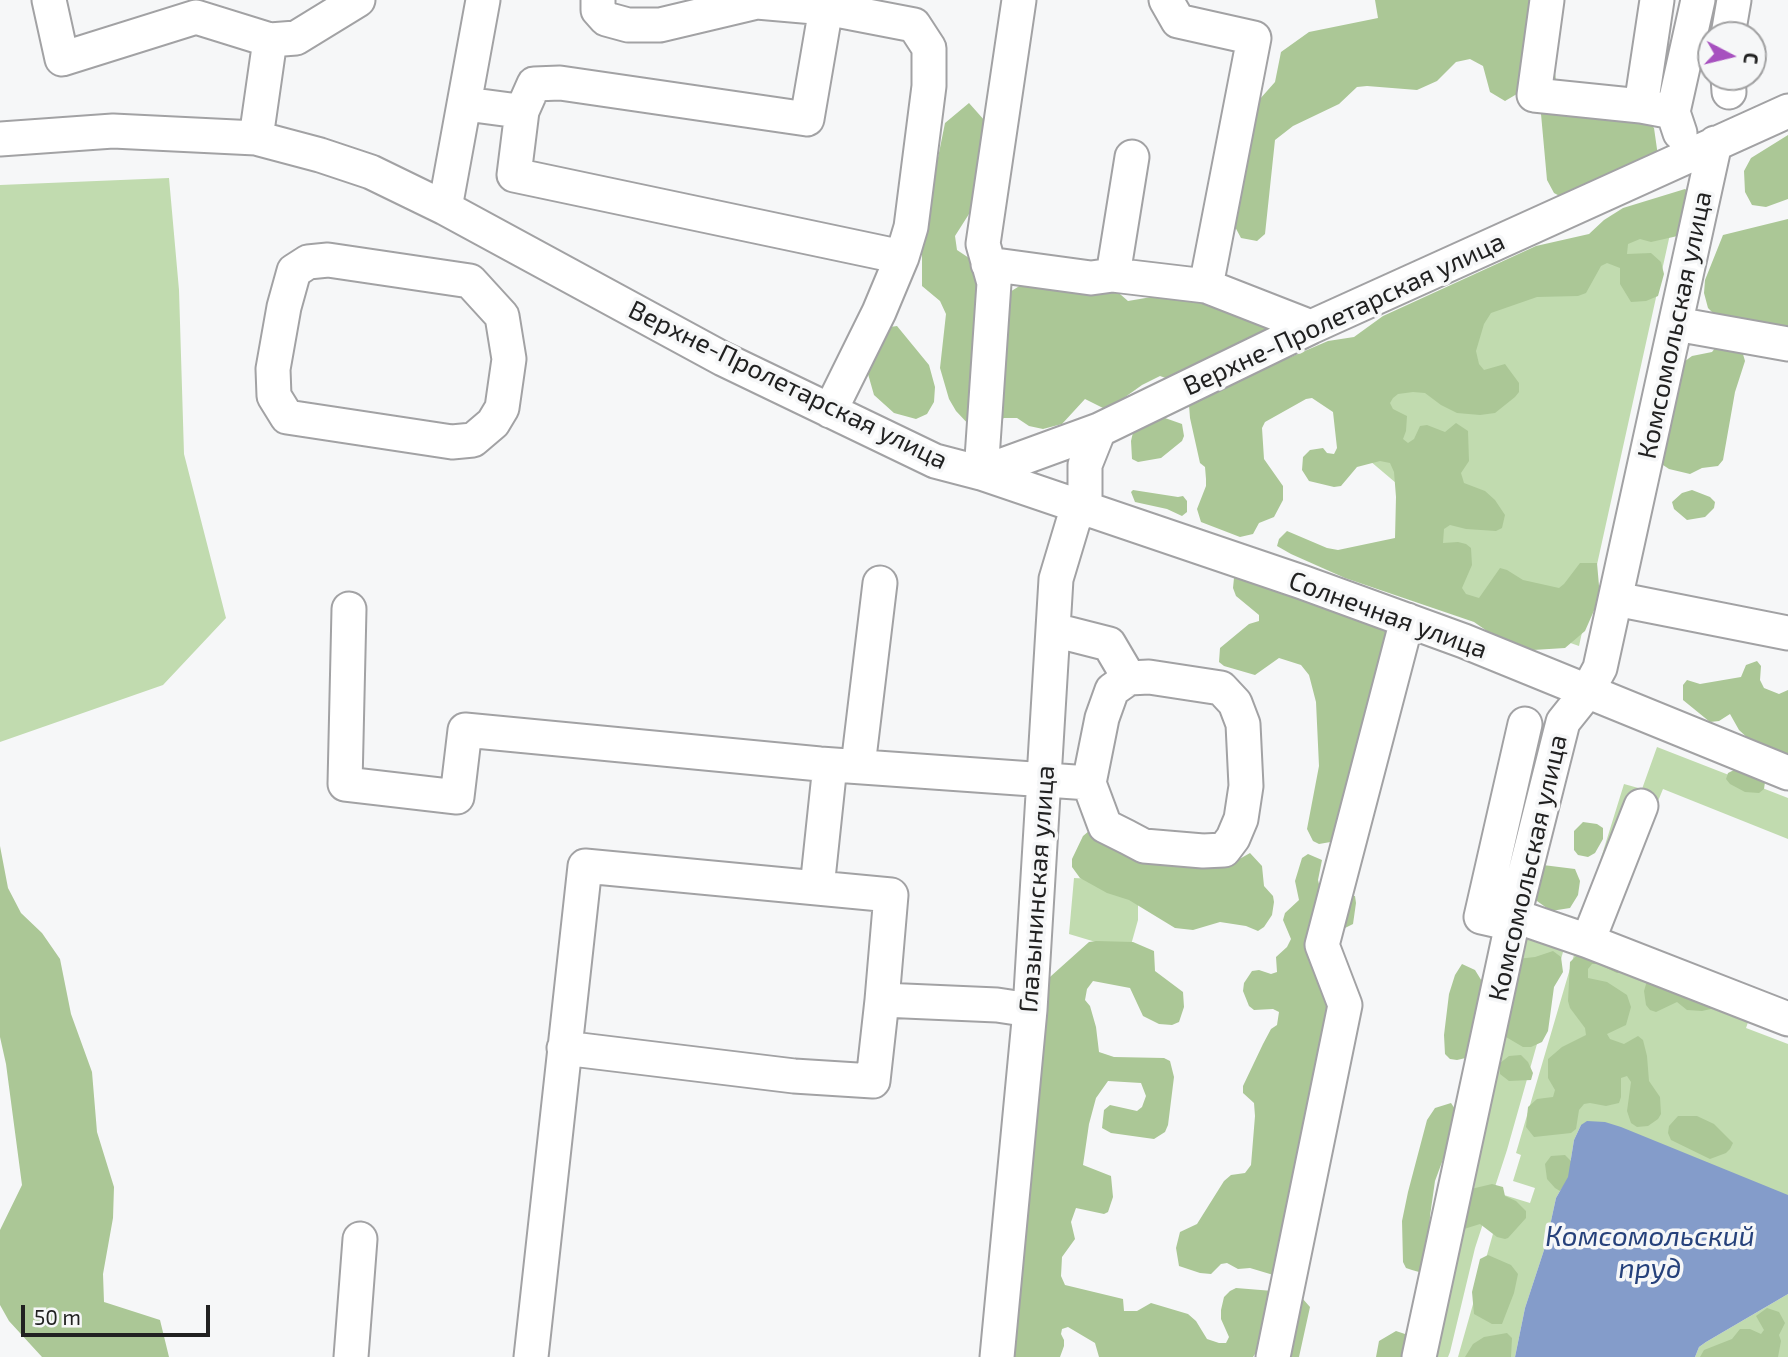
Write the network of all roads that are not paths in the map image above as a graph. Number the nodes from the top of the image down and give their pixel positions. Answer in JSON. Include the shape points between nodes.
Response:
{"nodes":[{"id":1,"x":49,"y":0,"type":"edge"},
{"id":2,"x":358,"y":0,"type":"edge"},
{"id":3,"x":483,"y":0,"type":"edge"},
{"id":4,"x":598,"y":0,"type":"edge"},
{"id":5,"x":1019,"y":0,"type":"edge"},
{"id":6,"x":1166,"y":0,"type":"edge"},
{"id":7,"x":1547,"y":0,"type":"edge"},
{"id":8,"x":1657,"y":0,"type":"edge"},
{"id":9,"x":1698,"y":0,"type":"edge"},
{"id":10,"x":1734,"y":0,"type":"edge"},
{"id":11,"x":848,"y":8,"type":"edge"},
{"id":12,"x":1730,"y":21,"type":"edge"},
{"id":13,"x":270,"y":40,"type":"junction"},
{"id":14,"x":466,"y":104,"type":"junction"},
{"id":15,"x":1657,"y":109,"type":"junction"},
{"id":16,"x":511,"y":110,"type":"dead end"},
{"id":17,"x":1788,"y":111,"type":"edge"},
{"id":18,"x":256,"y":138,"type":"junction"},
{"id":19,"x":0,"y":139,"type":"edge"},
{"id":20,"x":1702,"y":149,"type":"junction"},
{"id":21,"x":1132,"y":157,"type":"dead end"},
{"id":22,"x":445,"y":208,"type":"junction"},
{"id":23,"x":492,"y":236,"type":"junction"},
{"id":24,"x":902,"y":257,"type":"junction"},
{"id":25,"x":988,"y":264,"type":"junction"},
{"id":26,"x":1113,"y":275,"type":"junction"},
{"id":27,"x":470,"y":281,"type":"junction"},
{"id":28,"x":1206,"y":286,"type":"junction"},
{"id":29,"x":1675,"y":324,"type":"junction"},
{"id":30,"x":1311,"y":327,"type":"junction"},
{"id":31,"x":1788,"y":344,"type":"edge"},
{"id":32,"x":830,"y":411,"type":"junction"},
{"id":33,"x":1099,"y":430,"type":"junction"},
{"id":34,"x":981,"y":473,"type":"junction"},
{"id":35,"x":1085,"y":509,"type":"junction"},
{"id":36,"x":880,"y":583,"type":"dead end"},
{"id":37,"x":1616,"y":599,"type":"junction"},
{"id":38,"x":349,"y":608,"type":"dead end"},
{"id":39,"x":1407,"y":620,"type":"junction"},
{"id":40,"x":1054,"y":630,"type":"junction"},
{"id":41,"x":1788,"y":633,"type":"edge"},
{"id":42,"x":1129,"y":678,"type":"junction"},
{"id":43,"x":1587,"y":691,"type":"junction"},
{"id":44,"x":1525,"y":724,"type":"dead end"},
{"id":45,"x":844,"y":766,"type":"junction"},
{"id":46,"x":1788,"y":773,"type":"edge"},
{"id":47,"x":1044,"y":779,"type":"junction"},
{"id":48,"x":1089,"y":783,"type":"junction"},
{"id":49,"x":1641,"y":806,"type":"dead end"},
{"id":50,"x":817,"y":888,"type":"junction"},
{"id":51,"x":1514,"y":920,"type":"junction"},
{"id":52,"x":1588,"y":941,"type":"junction"},
{"id":53,"x":882,"y":1000,"type":"junction"},
{"id":54,"x":1030,"y":1010,"type":"junction"},
{"id":55,"x":1788,"y":1019,"type":"edge"},
{"id":56,"x":564,"y":1048,"type":"junction"},
{"id":57,"x":360,"y":1239,"type":"dead end"},
{"id":58,"x":351,"y":1357,"type":"edge"},
{"id":59,"x":531,"y":1357,"type":"edge"},
{"id":60,"x":997,"y":1357,"type":"edge"},
{"id":61,"x":1273,"y":1357,"type":"edge"},
{"id":62,"x":1419,"y":1357,"type":"edge"}],
"edges":[{"from":1,"to":13,"type":"street","via":[[62,60],[196,17]]},
{"from":2,"to":13,"type":"street","via":[[296,38]]},
{"from":3,"to":14,"type":"street"},
{"from":4,"to":11,"type":"street","via":[[598,10],[606,19],[628,25],[660,26],[757,2]]},
{"from":5,"to":25,"type":"street","via":[[983,244]]},
{"from":6,"to":28,"type":"street","via":[[1178,21],[1254,38]]},
{"from":7,"to":15,"type":"street","via":[[1534,95]]},
{"from":8,"to":15,"type":"street"},
{"from":9,"to":15,"type":"street"},
{"from":10,"to":12,"type":"street"},
{"from":11,"to":24,"type":"street","via":[[914,25],[929,48],[929,86],[911,227]]},
{"from":11,"to":24,"type":"street","via":[[807,119],[560,83],[534,84],[522,111],[514,175]]},
{"from":13,"to":18,"type":"street"},
{"from":14,"to":16,"type":"street"},
{"from":14,"to":22,"type":"street"},
{"from":15,"to":20,"type":"street","name":"Комсомольская улица"},
{"from":17,"to":20,"type":"street","name":"Верхне-Пролетарская улица"},
{"from":18,"to":19,"type":"street","name":"Верхне-Пролетарская улица","via":[[113,131]]},
{"from":18,"to":22,"type":"street","name":"Верхне-Пролетарская улица","via":[[371,172]]},
{"from":20,"to":29,"type":"street","name":"Комсомольская улица"},
{"from":20,"to":30,"type":"street","name":"Верхне-Пролетарская улица"},
{"from":21,"to":26,"type":"street"},
{"from":22,"to":23,"type":"street","name":"Верхне-Пролетарская улица"},
{"from":23,"to":27,"type":"street"},
{"from":23,"to":32,"type":"street","name":"Верхне-Пролетарская улица"},
{"from":24,"to":32,"type":"street"},
{"from":25,"to":26,"type":"street","via":[[1091,278]]},
{"from":25,"to":34,"type":"street","via":[[994,284]]},
{"from":26,"to":28,"type":"street"},
{"from":27,"to":27,"type":"street","via":[[502,316],[509,359],[502,408],[494,424],[473,440],[452,442],[287,417],[274,396],[273,369],[294,271],[308,262],[328,260]]},
{"from":28,"to":30,"type":"street"},
{"from":29,"to":31,"type":"street"},
{"from":29,"to":37,"type":"street","name":"Комсомольская улица"},
{"from":30,"to":33,"type":"street","name":"Верхне-Пролетарская улица"},
{"from":32,"to":34,"type":"street","name":"Верхне-Пролетарская улица","via":[[935,461]]},
{"from":33,"to":34,"type":"street","name":"Верхне-Пролетарская улица"},
{"from":33,"to":35,"type":"street","name":"Глазынинская улица","via":[[1085,465]]},
{"from":34,"to":35,"type":"street","name":"Солнечная улица"},
{"from":35,"to":39,"type":"street","name":"Солнечная улица"},
{"from":35,"to":40,"type":"street","name":"Глазынинская улица","via":[[1074,519],[1056,579]]},
{"from":36,"to":45,"type":"street"},
{"from":37,"to":41,"type":"street"},
{"from":37,"to":43,"type":"street","name":"Комсомольская улица","via":[[1600,668]]},
{"from":38,"to":45,"type":"street","via":[[345,784],[457,797],[465,730]]},
{"from":39,"to":43,"type":"street","name":"Солнечная улица"},
{"from":39,"to":61,"type":"street","via":[[1322,945],[1345,1005]]},
{"from":40,"to":42,"type":"street","via":[[1109,644]]},
{"from":40,"to":47,"type":"street","name":"Глазынинская улица"},
{"from":42,"to":48,"type":"street","via":[[1112,690]]},
{"from":42,"to":48,"type":"street","via":[[1221,688],[1235,704],[1243,724],[1247,786],[1241,818],[1224,850],[1144,846],[1105,826]]},
{"from":43,"to":46,"type":"street","name":"Солнечная улица"},
{"from":43,"to":51,"type":"street","name":"Комсомольская улица","via":[[1563,722]]},
{"from":44,"to":51,"type":"street","via":[[1481,917]]},
{"from":45,"to":47,"type":"street"},
{"from":45,"to":50,"type":"street"},
{"from":47,"to":48,"type":"street"},
{"from":47,"to":54,"type":"street","name":"Глазынинская улица"},
{"from":49,"to":52,"type":"street"},
{"from":50,"to":53,"type":"street","via":[[891,895]]},
{"from":50,"to":56,"type":"street","via":[[585,866]]},
{"from":51,"to":52,"type":"street"},
{"from":51,"to":62,"type":"street","name":"Комсомольская улица"},
{"from":52,"to":55,"type":"street"},
{"from":53,"to":54,"type":"street"},
{"from":53,"to":56,"type":"street","via":[[873,1081]]},
{"from":54,"to":60,"type":"street","name":"Глазынинская улица"},
{"from":56,"to":59,"type":"street"},
{"from":57,"to":58,"type":"street"}]}
